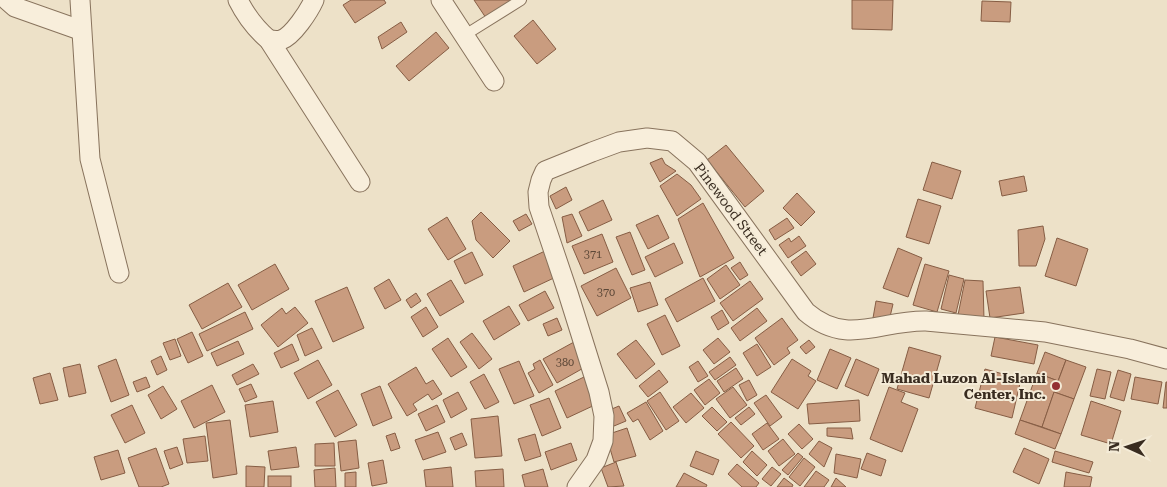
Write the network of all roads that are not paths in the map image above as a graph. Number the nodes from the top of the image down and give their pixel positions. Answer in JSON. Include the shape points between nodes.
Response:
{"nodes":[{"id":1,"x":7,"y":0,"type":"edge"},
{"id":2,"x":80,"y":0,"type":"edge"},
{"id":3,"x":238,"y":0,"type":"edge"},
{"id":4,"x":314,"y":0,"type":"edge"},
{"id":5,"x":441,"y":0,"type":"edge"},
{"id":6,"x":521,"y":0,"type":"edge"},
{"id":7,"x":80,"y":30,"type":"junction"},
{"id":8,"x":465,"y":35,"type":"junction"},
{"id":9,"x":270,"y":40,"type":"junction"},
{"id":10,"x":494,"y":81,"type":"dead end"},
{"id":11,"x":360,"y":182,"type":"dead end"},
{"id":12,"x":119,"y":273,"type":"dead end"},
{"id":13,"x":1167,"y":358,"type":"edge"},
{"id":14,"x":577,"y":487,"type":"edge"}],
"edges":[{"from":1,"to":7,"type":"street","via":[[15,7]]},
{"from":2,"to":7,"type":"street"},
{"from":3,"to":9,"type":"street","via":[[258,31]]},
{"from":4,"to":9,"type":"street","via":[[290,34],[281,40]]},
{"from":5,"to":8,"type":"street"},
{"from":6,"to":8,"type":"lane"},
{"from":7,"to":12,"type":"street","via":[[90,159]]},
{"from":8,"to":10,"type":"street"},
{"from":9,"to":11,"type":"street"},
{"from":13,"to":14,"type":"street","name":"Pinewood Street","via":[[1045,332],[926,321],[862,330],[831,328],[806,312],[697,162],[684,150],[672,141],[647,138],[619,142],[545,172],[538,192],[539,207],[604,416],[603,441],[596,460]]}]}
